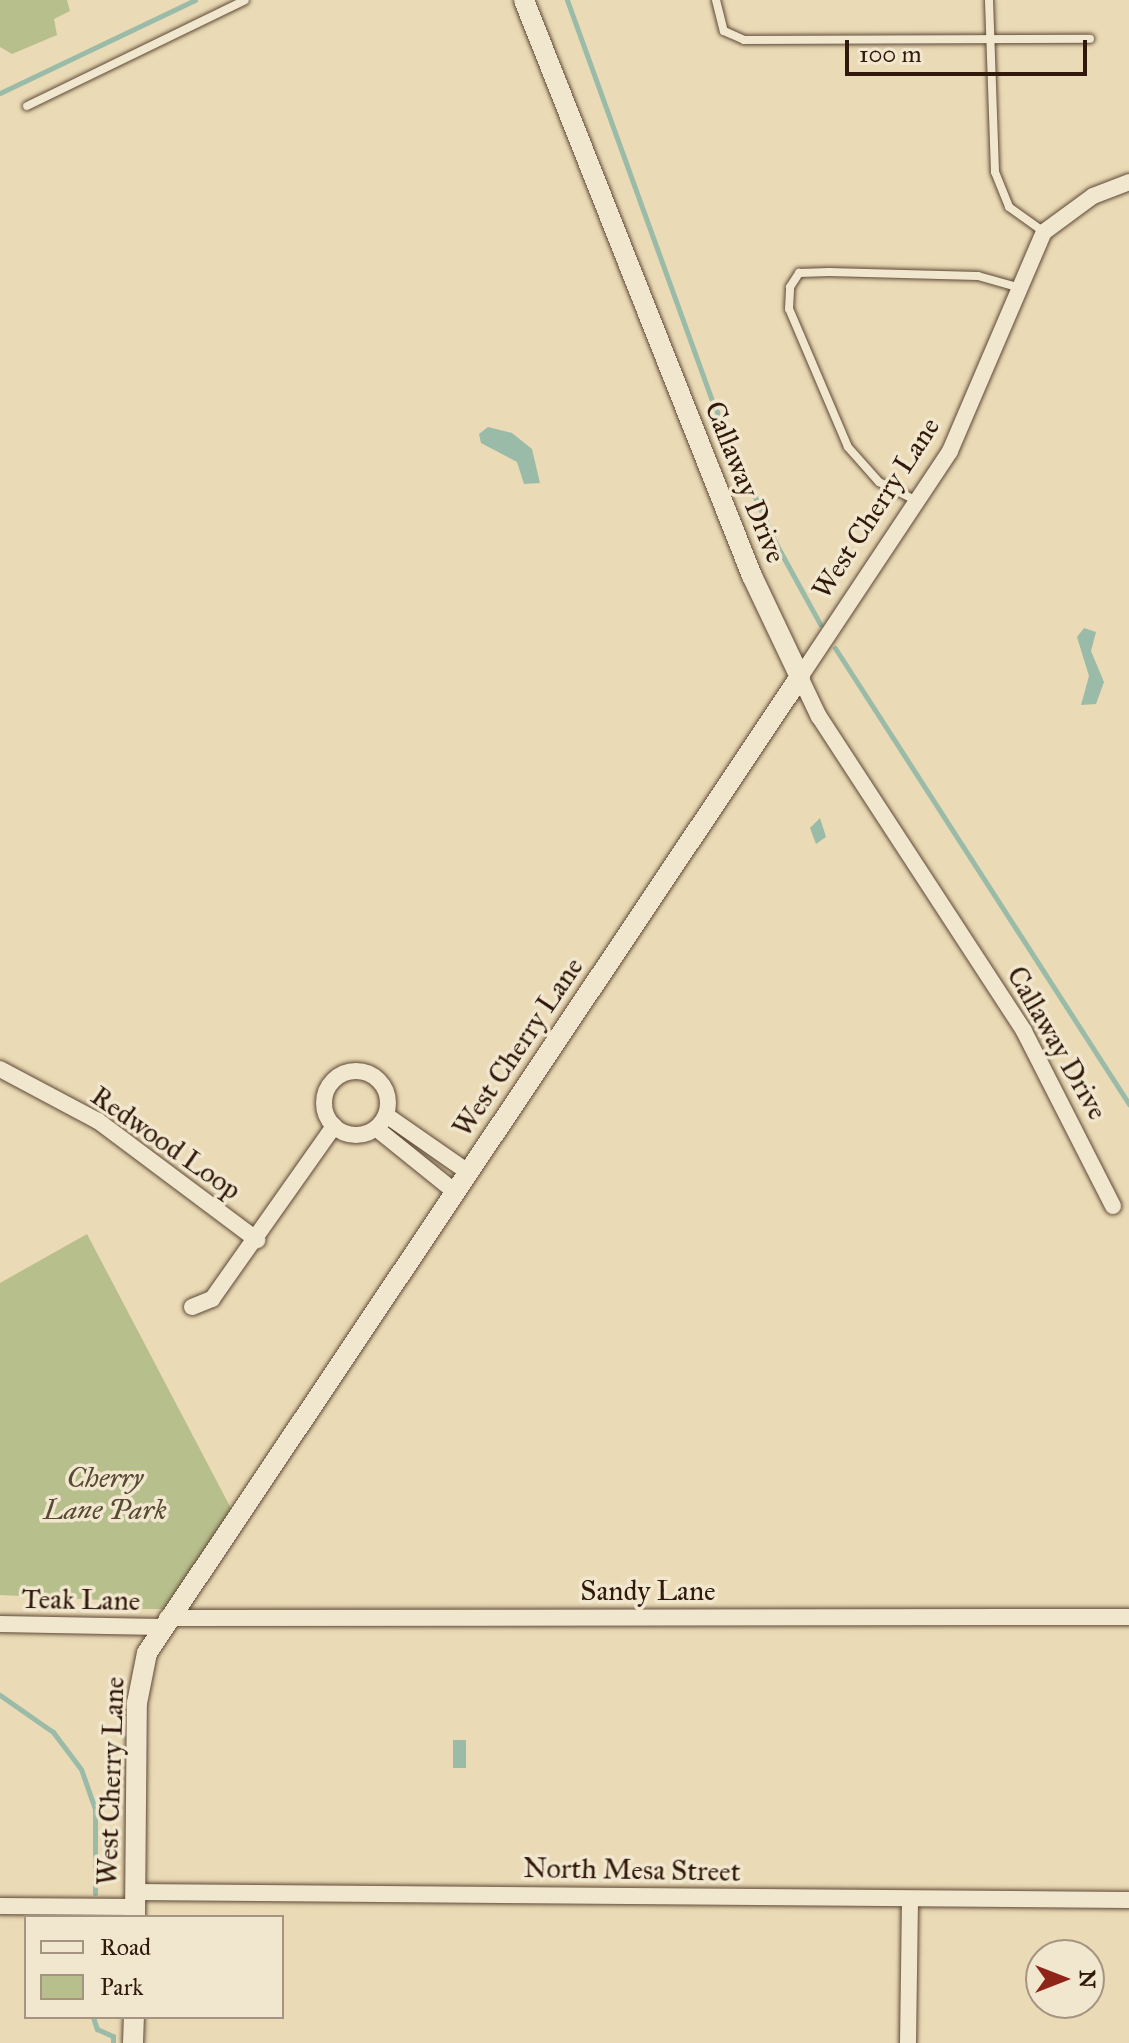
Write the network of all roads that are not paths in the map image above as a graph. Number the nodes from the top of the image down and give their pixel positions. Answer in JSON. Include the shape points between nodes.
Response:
{"nodes":[{"id":1,"x":245,"y":0,"type":"edge"},
{"id":2,"x":524,"y":0,"type":"edge"},
{"id":3,"x":716,"y":0,"type":"edge"},
{"id":4,"x":989,"y":0,"type":"edge"},
{"id":5,"x":991,"y":38,"type":"junction"},
{"id":6,"x":1090,"y":39,"type":"dead end"},
{"id":7,"x":27,"y":106,"type":"dead end"},
{"id":8,"x":1129,"y":182,"type":"edge"},
{"id":9,"x":1044,"y":232,"type":"junction"},
{"id":10,"x":1017,"y":287,"type":"junction"},
{"id":11,"x":915,"y":500,"type":"junction"},
{"id":12,"x":800,"y":677,"type":"junction"},
{"id":13,"x":0,"y":1069,"type":"edge"},
{"id":14,"x":382,"y":1122,"type":"junction"},
{"id":15,"x":334,"y":1126,"type":"junction"},
{"id":16,"x":468,"y":1172,"type":"junction"},
{"id":17,"x":455,"y":1192,"type":"junction"},
{"id":18,"x":1113,"y":1206,"type":"dead end"},
{"id":19,"x":257,"y":1240,"type":"junction"},
{"id":20,"x":192,"y":1307,"type":"dead end"},
{"id":21,"x":1129,"y":1617,"type":"edge"},
{"id":22,"x":164,"y":1623,"type":"junction"},
{"id":23,"x":0,"y":1624,"type":"edge"},
{"id":24,"x":910,"y":1899,"type":"junction"},
{"id":25,"x":1129,"y":1900,"type":"edge"},
{"id":26,"x":135,"y":1905,"type":"edge"},
{"id":27,"x":0,"y":1906,"type":"edge"},
{"id":28,"x":134,"y":2019,"type":"edge"},
{"id":29,"x":133,"y":2043,"type":"edge"},
{"id":30,"x":908,"y":2043,"type":"edge"}],
"edges":[{"from":1,"to":7,"type":"lane"},
{"from":2,"to":12,"type":"street","name":"Callaway Drive","via":[[752,576]]},
{"from":3,"to":5,"type":"lane","via":[[724,31],[744,40]]},
{"from":4,"to":5,"type":"lane"},
{"from":5,"to":6,"type":"lane"},
{"from":5,"to":9,"type":"lane","via":[[995,172],[1009,207]]},
{"from":8,"to":9,"type":"street","via":[[1093,196]]},
{"from":9,"to":10,"type":"street","name":"West Cherry Lane"},
{"from":10,"to":11,"type":"street","name":"West Cherry Lane","via":[[967,417]]},
{"from":10,"to":11,"type":"lane","via":[[978,276],[829,272],[799,273],[790,287],[789,309],[848,447],[879,482]]},
{"from":11,"to":12,"type":"street","name":"West Cherry Lane"},
{"from":12,"to":16,"type":"street","name":"West Cherry Lane"},
{"from":12,"to":18,"type":"street","name":"Callaway Drive","via":[[819,717],[1033,1045]]},
{"from":13,"to":19,"type":"street","name":"Redwood Loop","via":[[98,1121]]},
{"from":14,"to":15,"type":"street","via":[[356,1135]]},
{"from":14,"to":15,"type":"street","via":[[388,1103],[379,1080],[368,1073],[343,1073],[326,1091],[324,1103]]},
{"from":14,"to":16,"type":"street"},
{"from":14,"to":17,"type":"street"},
{"from":15,"to":19,"type":"street"},
{"from":16,"to":17,"type":"street","name":"West Cherry Lane"},
{"from":17,"to":22,"type":"street","name":"West Cherry Lane"},
{"from":19,"to":20,"type":"street","via":[[212,1299]]},
{"from":21,"to":22,"type":"street","name":"Sandy Lane"},
{"from":22,"to":23,"type":"street","name":"Teak Lane"},
{"from":22,"to":26,"type":"street","name":"West Cherry Lane","via":[[147,1653],[137,1703]]},
{"from":24,"to":25,"type":"street","name":"North Mesa Street"},
{"from":24,"to":26,"type":"street","name":"North Mesa Street"},
{"from":24,"to":30,"type":"street"},
{"from":26,"to":27,"type":"street","name":"North Mesa Street"},
{"from":28,"to":29,"type":"street"}]}
